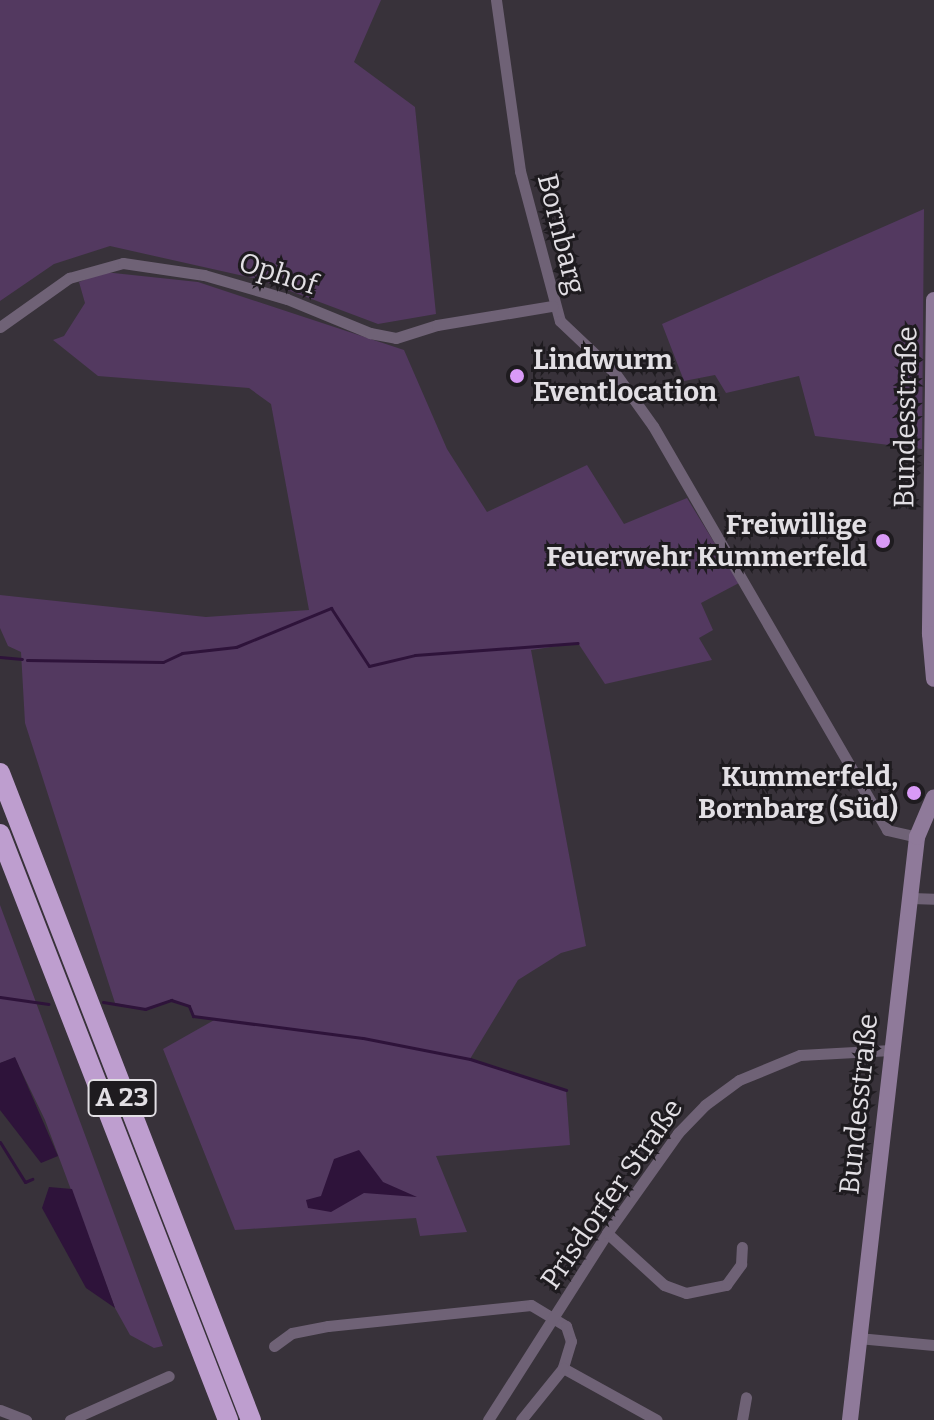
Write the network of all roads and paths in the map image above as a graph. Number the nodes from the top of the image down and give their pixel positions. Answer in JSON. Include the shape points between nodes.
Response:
{"nodes":[{"id":1,"x":496,"y":0,"type":"edge"},
{"id":2,"x":934,"y":300,"type":"edge"},
{"id":3,"x":552,"y":306,"type":"junction"},
{"id":4,"x":0,"y":327,"type":"edge"},
{"id":5,"x":934,"y":679,"type":"edge"},
{"id":6,"x":0,"y":773,"type":"edge"},
{"id":7,"x":934,"y":797,"type":"edge"},
{"id":8,"x":0,"y":834,"type":"edge"},
{"id":9,"x":917,"y":837,"type":"junction"},
{"id":10,"x":911,"y":898,"type":"junction"},
{"id":11,"x":934,"y":899,"type":"edge"},
{"id":12,"x":891,"y":1050,"type":"junction"},
{"id":13,"x":607,"y":1233,"type":"junction"},
{"id":14,"x":742,"y":1247,"type":"dead end"},
{"id":15,"x":554,"y":1317,"type":"junction"},
{"id":16,"x":858,"y":1338,"type":"junction"},
{"id":17,"x":934,"y":1345,"type":"edge"},
{"id":18,"x":274,"y":1346,"type":"dead end"},
{"id":19,"x":563,"y":1368,"type":"junction"},
{"id":20,"x":169,"y":1376,"type":"dead end"},
{"id":21,"x":746,"y":1397,"type":"dead end"},
{"id":22,"x":0,"y":1410,"type":"edge"},
{"id":23,"x":26,"y":1420,"type":"edge"},
{"id":24,"x":70,"y":1420,"type":"edge"},
{"id":25,"x":228,"y":1420,"type":"edge"},
{"id":26,"x":251,"y":1420,"type":"edge"},
{"id":27,"x":488,"y":1420,"type":"edge"},
{"id":28,"x":521,"y":1420,"type":"edge"},
{"id":29,"x":657,"y":1420,"type":"edge"},
{"id":30,"x":742,"y":1420,"type":"edge"},
{"id":31,"x":850,"y":1420,"type":"edge"}],
"edges":[{"from":1,"to":3,"type":"street","name":"Bornbarg","via":[[520,171]]},
{"from":2,"to":5,"type":"street","name":"Bundesstraße"},
{"from":3,"to":4,"type":"street","name":"Ophof","via":[[437,325],[396,338],[204,275],[123,263],[69,278]]},
{"from":3,"to":9,"type":"street","name":"Bornbarg","via":[[577,340],[615,373],[653,426],[887,830]]},
{"from":6,"to":26,"type":"highway","number":"A 23","via":[[133,1127]]},
{"from":7,"to":9,"type":"street","name":"Bundesstraße"},
{"from":8,"to":25,"type":"highway","number":"A 23"},
{"from":9,"to":10,"type":"street","name":"Bundesstraße"},
{"from":10,"to":11,"type":"street"},
{"from":10,"to":12,"type":"street","name":"Bundesstraße"},
{"from":12,"to":13,"type":"street","name":"Prisdorfer Straße","via":[[800,1055],[739,1080],[678,1133]]},
{"from":12,"to":16,"type":"street","name":"Bundesstraße"},
{"from":13,"to":14,"type":"street","via":[[664,1285],[686,1293],[726,1285],[741,1264]]},
{"from":13,"to":15,"type":"street","name":"Prisdorfer Straße"},
{"from":15,"to":18,"type":"street","name":"Prisdorfer Straße","via":[[518,1304],[328,1326],[292,1333]]},
{"from":15,"to":19,"type":"street","via":[[566,1326],[571,1341]]},
{"from":15,"to":27,"type":"street","name":"Prisdorfer Straße"},
{"from":16,"to":17,"type":"street"},
{"from":16,"to":31,"type":"street","name":"Bundesstraße"},
{"from":19,"to":28,"type":"street"},
{"from":19,"to":29,"type":"street"},
{"from":20,"to":24,"type":"street"},
{"from":21,"to":30,"type":"street"},
{"from":22,"to":23,"type":"street"}]}
